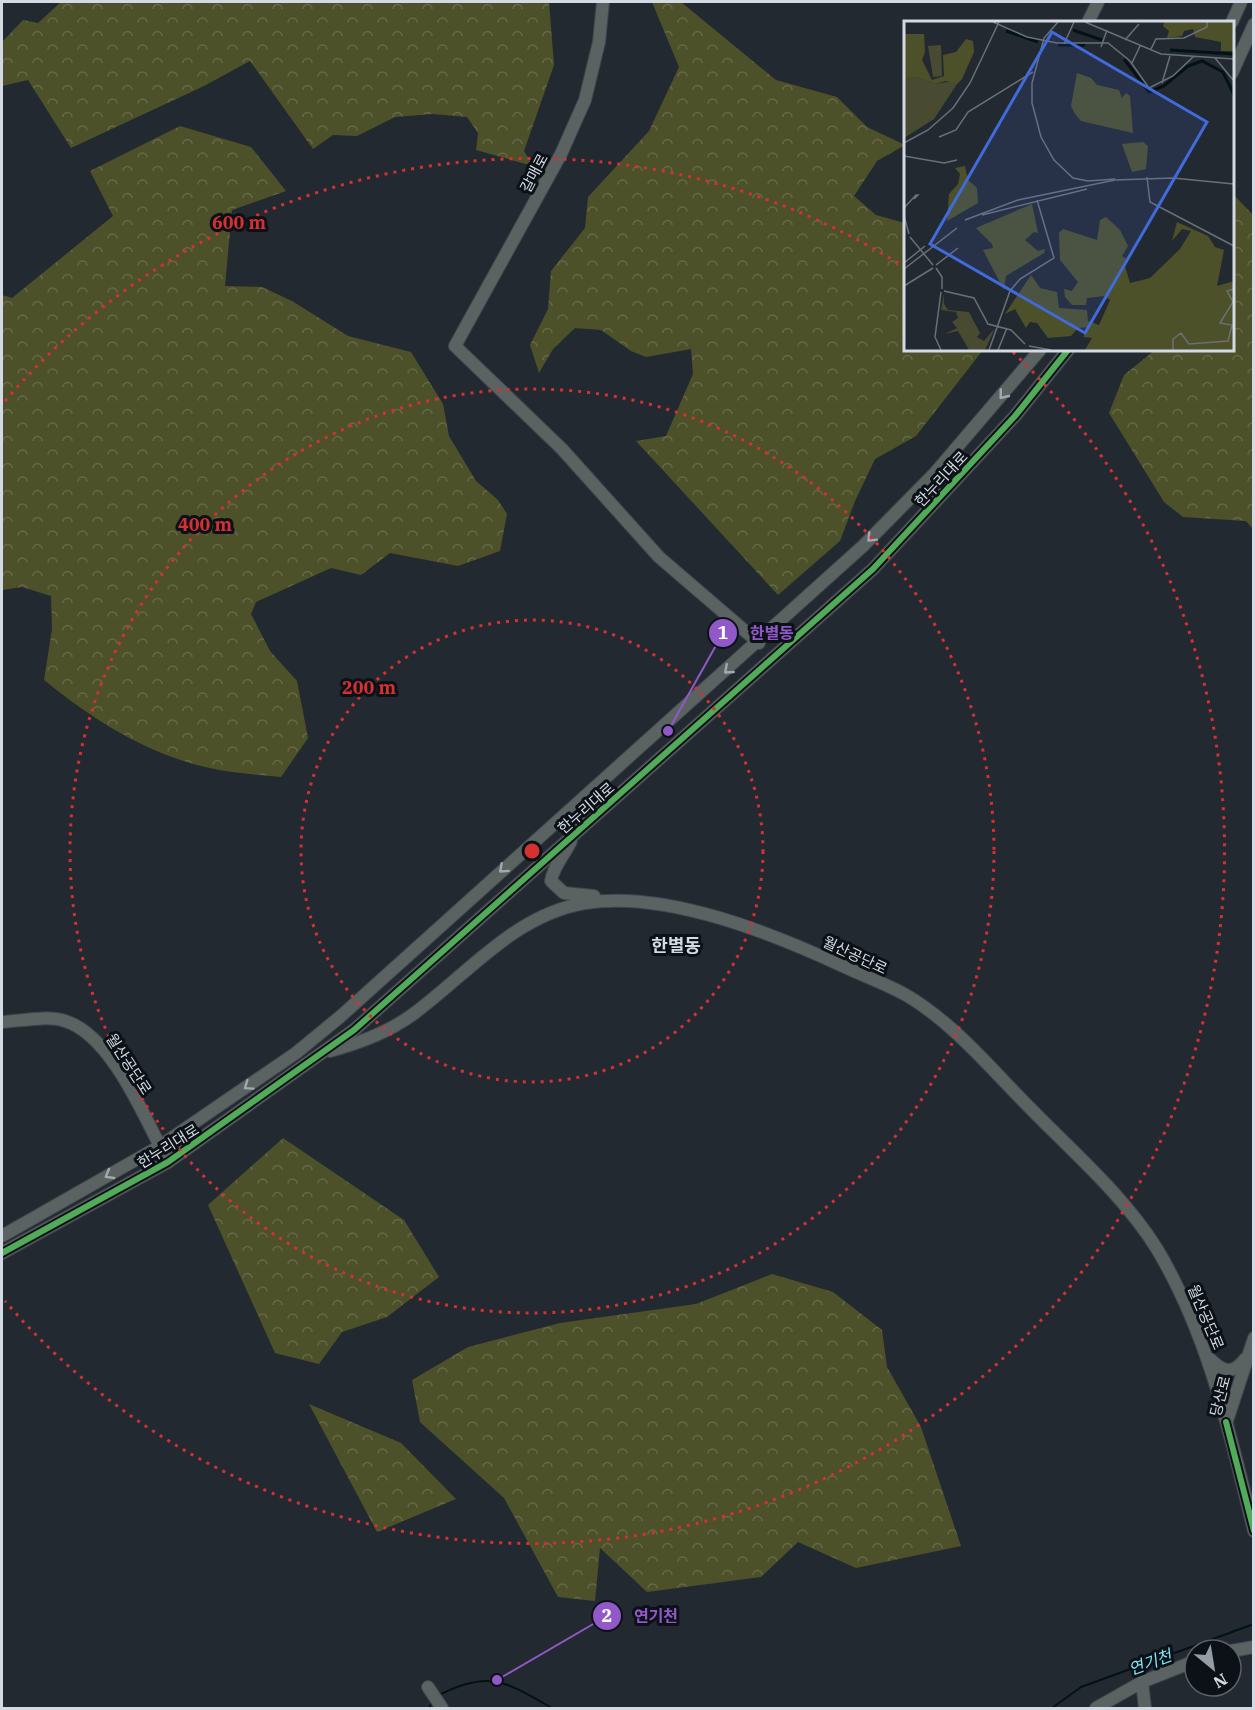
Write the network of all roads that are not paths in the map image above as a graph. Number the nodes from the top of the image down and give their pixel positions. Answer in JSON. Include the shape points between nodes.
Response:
{"nodes":[{"id":1,"x":603,"y":2,"type":"edge"},
{"id":2,"x":1098,"y":2,"type":"edge"},
{"id":3,"x":1241,"y":2,"type":"edge"},
{"id":4,"x":1088,"y":21,"type":"edge"},
{"id":5,"x":1232,"y":21,"type":"edge"},
{"id":6,"x":1254,"y":24,"type":"edge"},
{"id":7,"x":1234,"y":71,"type":"edge"},
{"id":8,"x":1039,"y":351,"type":"edge"},
{"id":9,"x":1067,"y":351,"type":"edge"},
{"id":10,"x":759,"y":642,"type":"junction"},
{"id":11,"x":574,"y":834,"type":"junction"},
{"id":12,"x":615,"y":900,"type":"junction"},
{"id":13,"x":2,"y":1022,"type":"edge"},
{"id":14,"x":296,"y":1053,"type":"junction"},
{"id":15,"x":322,"y":1053,"type":"junction"},
{"id":16,"x":160,"y":1146,"type":"junction"},
{"id":17,"x":168,"y":1162,"type":"junction"},
{"id":18,"x":2,"y":1236,"type":"edge"},
{"id":19,"x":2,"y":1253,"type":"edge"},
{"id":20,"x":1254,"y":1338,"type":"edge"},
{"id":21,"x":1248,"y":1355,"type":"junction"},
{"id":22,"x":1207,"y":1356,"type":"junction"},
{"id":23,"x":1226,"y":1422,"type":"junction"},
{"id":24,"x":1254,"y":1532,"type":"edge"},
{"id":25,"x":1183,"y":1666,"type":"edge"},
{"id":26,"x":1142,"y":1682,"type":"junction"},
{"id":27,"x":428,"y":1687,"type":"dead end"},
{"id":28,"x":442,"y":1708,"type":"edge"},
{"id":29,"x":1096,"y":1708,"type":"edge"},
{"id":30,"x":1145,"y":1708,"type":"edge"}],
"edges":[{"from":1,"to":10,"type":"street","name":"갈매로","via":[[585,100],[556,164],[456,346],[562,448],[659,557]]},
{"from":2,"to":4,"type":"street"},
{"from":3,"to":5,"type":"street"},
{"from":6,"to":7,"type":"street"},
{"from":8,"to":10,"type":"street","name":"한누리대로","one_way":true,"via":[[934,474]]},
{"from":9,"to":11,"type":"street","name":"한누리대로","via":[[1015,416],[873,569]]},
{"from":10,"to":14,"type":"street","name":"한누리대로","one_way":true},
{"from":11,"to":12,"type":"street","via":[[551,881],[564,893]]},
{"from":11,"to":15,"type":"street","name":"한누리대로","via":[[354,1030]]},
{"from":12,"to":15,"type":"street","name":"월산공단로","via":[[582,904],[546,915],[514,931],[387,1031]]},
{"from":12,"to":22,"type":"street","name":"월산공단로","via":[[718,918],[793,942],[908,996],[957,1034],[1130,1210],[1179,1291]]},
{"from":13,"to":16,"type":"street","name":"월산공단로","via":[[64,1020],[91,1034],[111,1059]]},
{"from":14,"to":15,"type":"street","name":"월산공단로"},
{"from":14,"to":16,"type":"street","name":"한누리대로","one_way":true},
{"from":15,"to":17,"type":"street","name":"한누리대로"},
{"from":16,"to":17,"type":"street","name":"월산공단로"},
{"from":16,"to":18,"type":"street","name":"한누리대로","one_way":true},
{"from":17,"to":19,"type":"street","name":"한누리대로"},
{"from":20,"to":21,"type":"street","name":"당산로"},
{"from":21,"to":22,"type":"street","via":[[1226,1372]]},
{"from":21,"to":23,"type":"street","name":"당산로"},
{"from":22,"to":23,"type":"street","name":"월산공단로"},
{"from":23,"to":24,"type":"street","name":"당산로"},
{"from":25,"to":26,"type":"street"},
{"from":26,"to":29,"type":"street"},
{"from":26,"to":30,"type":"street"},
{"from":27,"to":28,"type":"street"}]}
